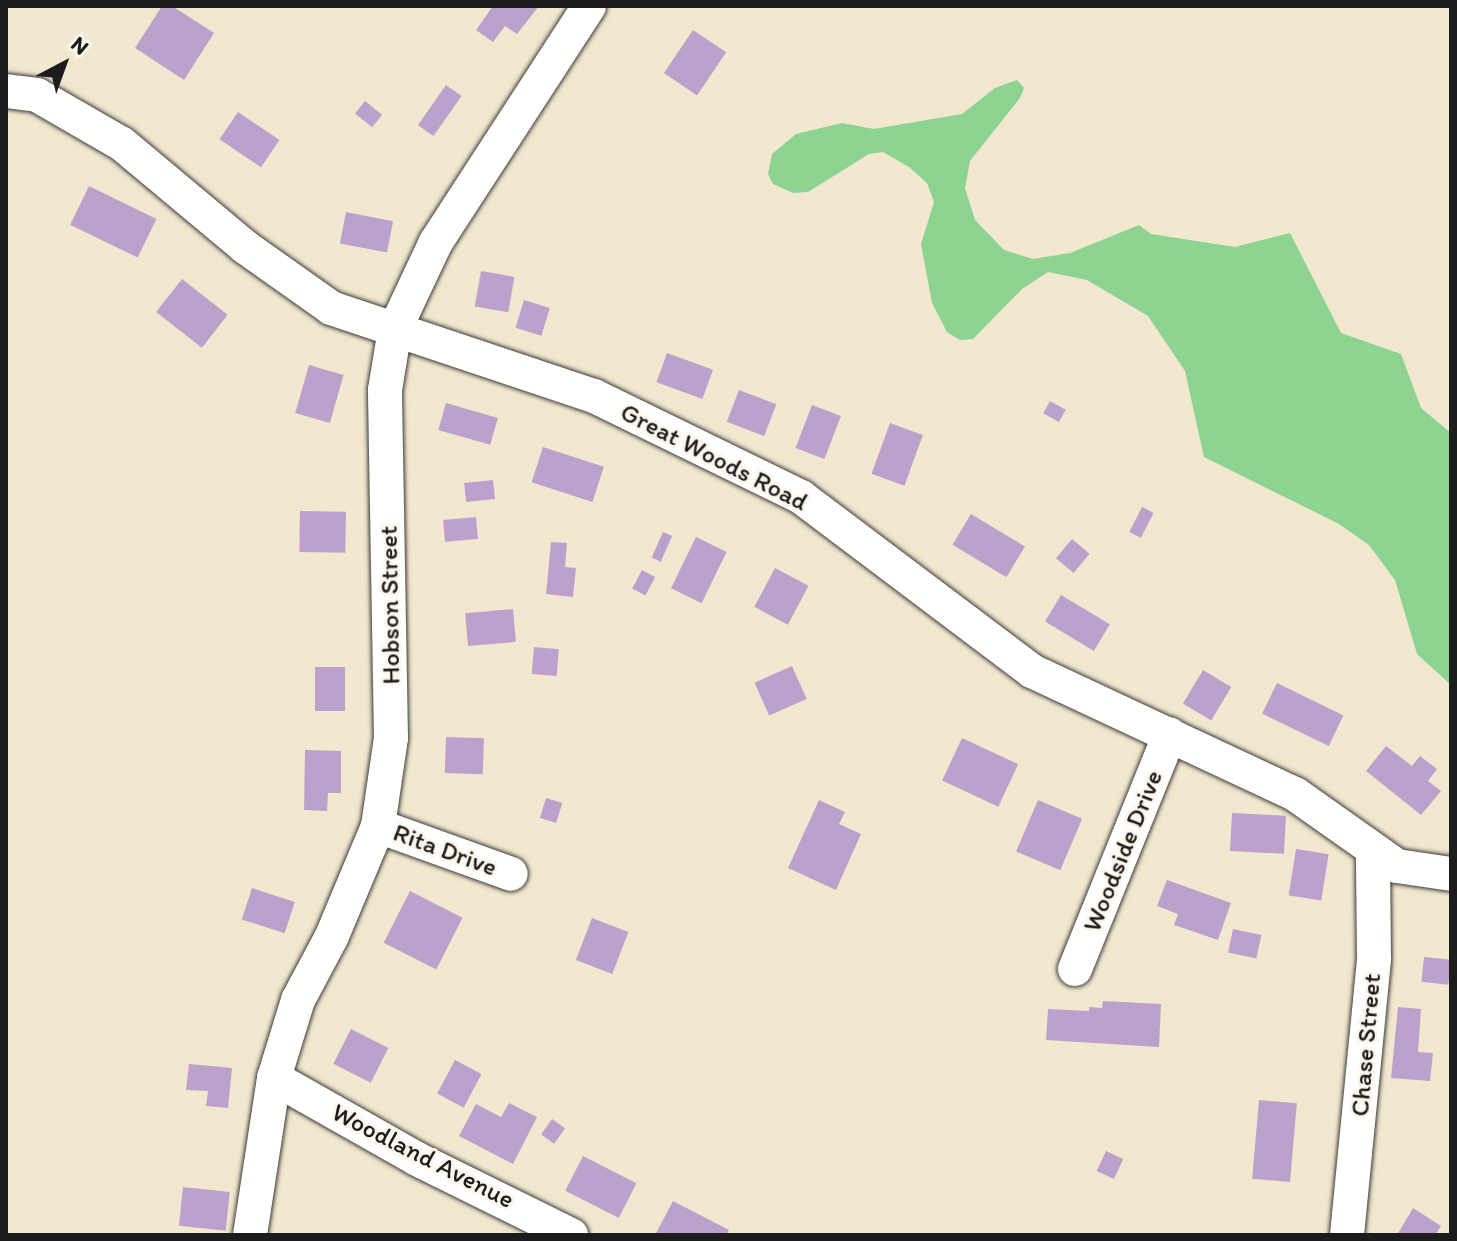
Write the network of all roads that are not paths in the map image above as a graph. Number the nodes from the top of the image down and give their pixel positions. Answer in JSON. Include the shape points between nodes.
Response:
{"nodes":[{"id":1,"x":589,"y":6,"type":"edge"},
{"id":2,"x":6,"y":91,"type":"edge"},
{"id":3,"x":395,"y":329,"type":"junction"},
{"id":4,"x":1170,"y":734,"type":"junction"},
{"id":5,"x":378,"y":826,"type":"junction"},
{"id":6,"x":1373,"y":854,"type":"junction"},
{"id":7,"x":511,"y":874,"type":"dead end"},
{"id":8,"x":1451,"y":874,"type":"edge"},
{"id":9,"x":1075,"y":969,"type":"dead end"},
{"id":10,"x":274,"y":1078,"type":"junction"},
{"id":11,"x":250,"y":1235,"type":"edge"},
{"id":12,"x":571,"y":1235,"type":"edge"},
{"id":13,"x":1347,"y":1235,"type":"edge"}],
"edges":[{"from":1,"to":3,"type":"street","name":"Hobson Street","via":[[436,242]]},
{"from":2,"to":3,"type":"street","name":"Great Woods Road","via":[[37,95],[122,144],[245,247],[331,308]]},
{"from":3,"to":4,"type":"street","name":"Great Woods Road","via":[[594,396],[801,497],[1032,671]]},
{"from":3,"to":5,"type":"street","name":"Hobson Street","via":[[385,390],[391,738]]},
{"from":4,"to":6,"type":"street","name":"Great Woods Road","via":[[1306,800],[1345,825]]},
{"from":4,"to":9,"type":"street","name":"Woodside Drive"},
{"from":5,"to":7,"type":"street","name":"Rita Drive"},
{"from":5,"to":10,"type":"street","name":"Hobson Street","via":[[332,936],[298,1000]]},
{"from":6,"to":8,"type":"street","name":"Great Woods Road","via":[[1397,866]]},
{"from":6,"to":13,"type":"street","name":"Chase Street","via":[[1373,973]]},
{"from":10,"to":11,"type":"street","name":"Hobson Street"},
{"from":10,"to":12,"type":"street","name":"Woodland Avenue","via":[[417,1159]]}]}
